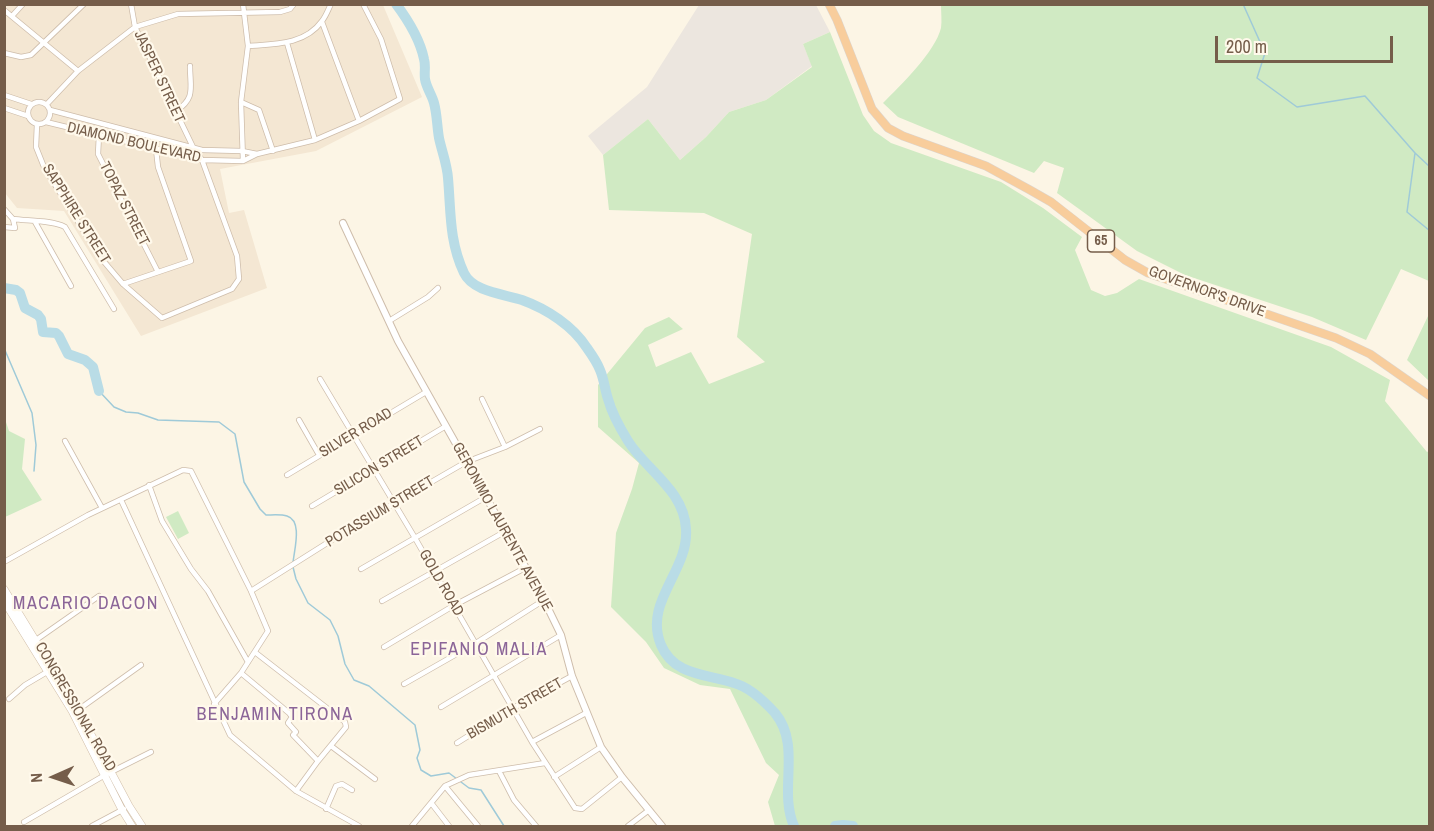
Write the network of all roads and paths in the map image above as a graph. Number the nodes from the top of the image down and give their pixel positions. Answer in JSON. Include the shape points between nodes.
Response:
{"nodes":[{"id":1,"x":23,"y":4,"type":"edge"},
{"id":2,"x":84,"y":4,"type":"edge"},
{"id":3,"x":131,"y":4,"type":"edge"},
{"id":4,"x":243,"y":4,"type":"edge"},
{"id":5,"x":294,"y":4,"type":"edge"},
{"id":6,"x":331,"y":4,"type":"edge"},
{"id":7,"x":363,"y":4,"type":"edge"},
{"id":8,"x":829,"y":4,"type":"edge"},
{"id":9,"x":4,"y":10,"type":"edge"},
{"id":10,"x":244,"y":13,"type":"junction"},
{"id":11,"x":12,"y":16,"type":"junction"},
{"id":12,"x":322,"y":22,"type":"junction"},
{"id":13,"x":135,"y":27,"type":"junction"},
{"id":14,"x":45,"y":43,"type":"junction"},
{"id":15,"x":287,"y":43,"type":"junction"},
{"id":16,"x":248,"y":45,"type":"junction"},
{"id":17,"x":4,"y":53,"type":"edge"},
{"id":18,"x":190,"y":66,"type":"dead end"},
{"id":19,"x":78,"y":71,"type":"junction"},
{"id":20,"x":4,"y":95,"type":"edge"},
{"id":21,"x":242,"y":102,"type":"junction"},
{"id":22,"x":31,"y":104,"type":"junction"},
{"id":23,"x":47,"y":104,"type":"junction"},
{"id":24,"x":4,"y":108,"type":"edge"},
{"id":25,"x":50,"y":110,"type":"junction"},
{"id":26,"x":176,"y":111,"type":"junction"},
{"id":27,"x":28,"y":116,"type":"junction"},
{"id":28,"x":359,"y":121,"type":"junction"},
{"id":29,"x":46,"y":122,"type":"junction"},
{"id":30,"x":37,"y":124,"type":"junction"},
{"id":31,"x":99,"y":135,"type":"junction"},
{"id":32,"x":315,"y":140,"type":"junction"},
{"id":33,"x":193,"y":147,"type":"junction"},
{"id":34,"x":156,"y":149,"type":"junction"},
{"id":35,"x":242,"y":151,"type":"junction"},
{"id":36,"x":273,"y":151,"type":"junction"},
{"id":37,"x":257,"y":154,"type":"junction"},
{"id":38,"x":202,"y":160,"type":"junction"},
{"id":39,"x":243,"y":161,"type":"junction"},
{"id":40,"x":5,"y":210,"type":"edge"},
{"id":41,"x":13,"y":219,"type":"junction"},
{"id":42,"x":34,"y":222,"type":"junction"},
{"id":43,"x":343,"y":223,"type":"dead end"},
{"id":44,"x":4,"y":227,"type":"edge"},
{"id":45,"x":158,"y":272,"type":"junction"},
{"id":46,"x":123,"y":284,"type":"junction"},
{"id":47,"x":71,"y":286,"type":"dead end"},
{"id":48,"x":438,"y":288,"type":"dead end"},
{"id":49,"x":114,"y":309,"type":"dead end"},
{"id":50,"x":162,"y":318,"type":"joint"},
{"id":51,"x":389,"y":321,"type":"junction"},
{"id":52,"x":320,"y":379,"type":"dead end"},
{"id":53,"x":426,"y":392,"type":"junction"},
{"id":54,"x":1430,"y":396,"type":"edge"},
{"id":55,"x":482,"y":399,"type":"dead end"},
{"id":56,"x":299,"y":420,"type":"dead end"},
{"id":57,"x":446,"y":426,"type":"junction"},
{"id":58,"x":540,"y":429,"type":"dead end"},
{"id":59,"x":353,"y":434,"type":"junction"},
{"id":60,"x":65,"y":441,"type":"dead end"},
{"id":61,"x":505,"y":447,"type":"junction"},
{"id":62,"x":319,"y":455,"type":"junction"},
{"id":63,"x":465,"y":462,"type":"junction"},
{"id":64,"x":374,"y":469,"type":"junction"},
{"id":65,"x":287,"y":475,"type":"dead end"},
{"id":66,"x":149,"y":485,"type":"junction"},
{"id":67,"x":486,"y":497,"type":"junction"},
{"id":68,"x":121,"y":500,"type":"junction"},
{"id":69,"x":394,"y":503,"type":"junction"},
{"id":70,"x":312,"y":506,"type":"dead end"},
{"id":71,"x":102,"y":508,"type":"junction"},
{"id":72,"x":506,"y":531,"type":"junction"},
{"id":73,"x":415,"y":538,"type":"junction"},
{"id":74,"x":4,"y":562,"type":"edge"},
{"id":75,"x":525,"y":568,"type":"junction"},
{"id":76,"x":361,"y":569,"type":"dead end"},
{"id":77,"x":434,"y":572,"type":"junction"},
{"id":78,"x":4,"y":589,"type":"edge"},
{"id":79,"x":251,"y":591,"type":"junction"},
{"id":80,"x":99,"y":596,"type":"dead end"},
{"id":81,"x":544,"y":600,"type":"junction"},
{"id":82,"x":4,"y":601,"type":"edge"},
{"id":83,"x":382,"y":601,"type":"dead end"},
{"id":84,"x":453,"y":606,"type":"junction"},
{"id":85,"x":561,"y":635,"type":"junction"},
{"id":86,"x":36,"y":640,"type":"junction"},
{"id":87,"x":476,"y":643,"type":"junction"},
{"id":88,"x":384,"y":646,"type":"dead end"},
{"id":89,"x":256,"y":653,"type":"junction"},
{"id":90,"x":248,"y":662,"type":"junction"},
{"id":91,"x":141,"y":665,"type":"dead end"},
{"id":92,"x":47,"y":672,"type":"junction"},
{"id":93,"x":242,"y":673,"type":"junction"},
{"id":94,"x":494,"y":674,"type":"junction"},
{"id":95,"x":572,"y":676,"type":"junction"},
{"id":96,"x":404,"y":684,"type":"dead end"},
{"id":97,"x":9,"y":699,"type":"dead end"},
{"id":98,"x":214,"y":704,"type":"junction"},
{"id":99,"x":441,"y":707,"type":"dead end"},
{"id":100,"x":513,"y":708,"type":"junction"},
{"id":101,"x":78,"y":710,"type":"junction"},
{"id":102,"x":586,"y":713,"type":"junction"},
{"id":103,"x":532,"y":742,"type":"junction"},
{"id":104,"x":457,"y":743,"type":"dead end"},
{"id":105,"x":331,"y":746,"type":"junction"},
{"id":106,"x":601,"y":747,"type":"junction"},
{"id":107,"x":151,"y":752,"type":"dead end"},
{"id":108,"x":318,"y":761,"type":"junction"},
{"id":109,"x":545,"y":763,"type":"junction"},
{"id":110,"x":499,"y":771,"type":"junction"},
{"id":111,"x":108,"y":773,"type":"junction"},
{"id":112,"x":554,"y":777,"type":"junction"},
{"id":113,"x":622,"y":777,"type":"junction"},
{"id":114,"x":375,"y":779,"type":"dead end"},
{"id":115,"x":445,"y":786,"type":"junction"},
{"id":116,"x":352,"y":790,"type":"dead end"},
{"id":117,"x":296,"y":791,"type":"junction"},
{"id":118,"x":432,"y":804,"type":"junction"},
{"id":119,"x":125,"y":808,"type":"junction"},
{"id":120,"x":326,"y":809,"type":"junction"},
{"id":121,"x":649,"y":810,"type":"junction"},
{"id":122,"x":24,"y":822,"type":"dead end"},
{"id":123,"x":92,"y":826,"type":"edge"},
{"id":124,"x":132,"y":826,"type":"edge"},
{"id":125,"x":142,"y":826,"type":"edge"},
{"id":126,"x":359,"y":826,"type":"edge"},
{"id":127,"x":412,"y":826,"type":"edge"},
{"id":128,"x":449,"y":826,"type":"edge"},
{"id":129,"x":478,"y":826,"type":"edge"},
{"id":130,"x":536,"y":826,"type":"edge"},
{"id":131,"x":628,"y":826,"type":"edge"},
{"id":132,"x":662,"y":826,"type":"edge"}],
"edges":[{"from":1,"to":11,"type":"street"},
{"from":2,"to":14,"type":"street"},
{"from":3,"to":13,"type":"street","name":"JASPER STREET"},
{"from":4,"to":10,"type":"street"},
{"from":5,"to":10,"type":"street","via":[[280,12]]},
{"from":6,"to":12,"type":"street"},
{"from":7,"to":28,"type":"street","name":"DIAMOND BOULEVARD","via":[[381,39],[400,99]]},
{"from":8,"to":54,"type":"highway","name":"GOVERNOR'S DRIVE","number":"65","via":[[872,109],[888,128],[986,166],[1030,190],[1148,273],[1336,338],[1370,354]]},
{"from":9,"to":11,"type":"street"},
{"from":10,"to":13,"type":"street","via":[[178,14]]},
{"from":10,"to":16,"type":"street"},
{"from":11,"to":14,"type":"street"},
{"from":12,"to":15,"type":"street","via":[[305,36]]},
{"from":12,"to":28,"type":"street"},
{"from":13,"to":19,"type":"street"},
{"from":13,"to":26,"type":"street","name":"JASPER STREET"},
{"from":14,"to":17,"type":"street","via":[[26,57]]},
{"from":14,"to":19,"type":"street"},
{"from":15,"to":16,"type":"street"},
{"from":15,"to":32,"type":"street"},
{"from":16,"to":21,"type":"street"},
{"from":18,"to":26,"type":"street","via":[[190,98]]},
{"from":19,"to":23,"type":"street"},
{"from":20,"to":22,"type":"street"},
{"from":21,"to":35,"type":"street"},
{"from":21,"to":36,"type":"street","via":[[259,110]]},
{"from":22,"to":23,"type":"street"},
{"from":22,"to":27,"type":"street"},
{"from":23,"to":25,"type":"street"},
{"from":24,"to":27,"type":"street"},
{"from":25,"to":29,"type":"street"},
{"from":25,"to":33,"type":"street","name":"DIAMOND BOULEVARD"},
{"from":26,"to":33,"type":"street","name":"JASPER STREET"},
{"from":27,"to":30,"type":"street"},
{"from":28,"to":32,"type":"street","name":"DIAMOND BOULEVARD"},
{"from":29,"to":30,"type":"street"},
{"from":29,"to":31,"type":"street","name":"DIAMOND BOULEVARD"},
{"from":30,"to":46,"type":"street","name":"SAPPHIRE STREET","via":[[36,147],[44,167],[100,256]]},
{"from":31,"to":34,"type":"street","name":"DIAMOND BOULEVARD"},
{"from":31,"to":45,"type":"street","name":"TOPAZ STREET","via":[[98,154]]},
{"from":32,"to":36,"type":"street","name":"DIAMOND BOULEVARD"},
{"from":33,"to":35,"type":"street","name":"DIAMOND BOULEVARD"},
{"from":33,"to":38,"type":"street","name":"JASPER STREET"},
{"from":34,"to":38,"type":"street","name":"DIAMOND BOULEVARD"},
{"from":34,"to":45,"type":"street","via":[[158,167],[191,261]]},
{"from":35,"to":37,"type":"street","name":"DIAMOND BOULEVARD"},
{"from":35,"to":39,"type":"street"},
{"from":36,"to":37,"type":"street","name":"DIAMOND BOULEVARD"},
{"from":37,"to":39,"type":"street","name":"DIAMOND BOULEVARD"},
{"from":38,"to":39,"type":"street","name":"DIAMOND BOULEVARD"},
{"from":38,"to":50,"type":"street","name":"JASPER STREET","via":[[237,256],[239,279],[231,289]]},
{"from":40,"to":41,"type":"street"},
{"from":41,"to":42,"type":"street"},
{"from":41,"to":44,"type":"street","via":[[15,228]]},
{"from":42,"to":47,"type":"street"},
{"from":42,"to":49,"type":"street","via":[[64,227]]},
{"from":43,"to":51,"type":"street","name":"GERONIMO LAURENTE AVENUE"},
{"from":45,"to":46,"type":"street"},
{"from":46,"to":50,"type":"street","name":"SAPPHIRE STREET"},
{"from":48,"to":51,"type":"street"},
{"from":51,"to":53,"type":"street","name":"GERONIMO LAURENTE AVENUE"},
{"from":52,"to":59,"type":"street","name":"GOLD ROAD"},
{"from":53,"to":57,"type":"street","name":"GERONIMO LAURENTE AVENUE"},
{"from":53,"to":59,"type":"street","name":"SILVER ROAD"},
{"from":55,"to":61,"type":"street"},
{"from":56,"to":62,"type":"street"},
{"from":57,"to":63,"type":"street","name":"GERONIMO LAURENTE AVENUE"},
{"from":57,"to":64,"type":"street","name":"SILICON STREET"},
{"from":58,"to":61,"type":"street","name":"POTASSIUM STREET"},
{"from":59,"to":62,"type":"street","name":"SILVER ROAD"},
{"from":59,"to":64,"type":"street","name":"GOLD ROAD"},
{"from":60,"to":71,"type":"street"},
{"from":61,"to":63,"type":"street","name":"POTASSIUM STREET"},
{"from":62,"to":65,"type":"street","name":"SILVER ROAD"},
{"from":63,"to":67,"type":"street","name":"GERONIMO LAURENTE AVENUE"},
{"from":63,"to":69,"type":"street","name":"POTASSIUM STREET"},
{"from":64,"to":69,"type":"street","name":"GOLD ROAD"},
{"from":64,"to":70,"type":"street","name":"SILICON STREET"},
{"from":66,"to":68,"type":"street"},
{"from":66,"to":79,"type":"street","via":[[183,470],[191,471]]},
{"from":66,"to":90,"type":"street","via":[[162,521]]},
{"from":67,"to":72,"type":"street","name":"GERONIMO LAURENTE AVENUE"},
{"from":67,"to":73,"type":"street"},
{"from":68,"to":71,"type":"street"},
{"from":68,"to":98,"type":"street"},
{"from":69,"to":73,"type":"street","name":"GOLD ROAD"},
{"from":69,"to":79,"type":"street","name":"POTASSIUM STREET"},
{"from":71,"to":74,"type":"street"},
{"from":72,"to":75,"type":"street","name":"GERONIMO LAURENTE AVENUE"},
{"from":72,"to":77,"type":"street"},
{"from":73,"to":76,"type":"street"},
{"from":73,"to":77,"type":"street","name":"GOLD ROAD"},
{"from":75,"to":81,"type":"street","name":"GERONIMO LAURENTE AVENUE"},
{"from":75,"to":84,"type":"street"},
{"from":77,"to":83,"type":"street"},
{"from":77,"to":84,"type":"street","name":"GOLD ROAD"},
{"from":78,"to":86,"type":"main road","name":"CONGRESSIONAL ROAD"},
{"from":79,"to":89,"type":"street","via":[[268,631]]},
{"from":80,"to":86,"type":"street"},
{"from":81,"to":85,"type":"street","name":"GERONIMO LAURENTE AVENUE"},
{"from":81,"to":87,"type":"street"},
{"from":82,"to":92,"type":"main road","name":"CONGRESSIONAL ROAD"},
{"from":84,"to":87,"type":"street","name":"GOLD ROAD"},
{"from":84,"to":88,"type":"street"},
{"from":85,"to":94,"type":"street"},
{"from":85,"to":95,"type":"street","name":"GERONIMO LAURENTE AVENUE"},
{"from":86,"to":101,"type":"main road","name":"CONGRESSIONAL ROAD"},
{"from":87,"to":94,"type":"street","name":"GOLD ROAD"},
{"from":87,"to":96,"type":"street"},
{"from":89,"to":90,"type":"street"},
{"from":89,"to":105,"type":"street","via":[[345,722],[346,727]]},
{"from":90,"to":93,"type":"street"},
{"from":91,"to":101,"type":"street"},
{"from":92,"to":97,"type":"street"},
{"from":92,"to":111,"type":"main road","name":"CONGRESSIONAL ROAD"},
{"from":93,"to":98,"type":"street"},
{"from":93,"to":108,"type":"street","via":[[289,713],[292,717],[288,723],[296,732],[294,735]]},
{"from":94,"to":99,"type":"street"},
{"from":94,"to":100,"type":"street","name":"GOLD ROAD"},
{"from":95,"to":100,"type":"street","name":"BISMUTH STREET"},
{"from":95,"to":102,"type":"street","name":"GERONIMO LAURENTE AVENUE"},
{"from":98,"to":117,"type":"street","via":[[230,735]]},
{"from":100,"to":103,"type":"street","name":"GOLD ROAD"},
{"from":100,"to":104,"type":"street","name":"BISMUTH STREET"},
{"from":101,"to":111,"type":"main road","name":"CONGRESSIONAL ROAD"},
{"from":102,"to":103,"type":"street"},
{"from":102,"to":106,"type":"street","name":"GERONIMO LAURENTE AVENUE"},
{"from":103,"to":109,"type":"street","name":"GOLD ROAD"},
{"from":105,"to":108,"type":"street"},
{"from":105,"to":114,"type":"street"},
{"from":106,"to":112,"type":"street"},
{"from":106,"to":113,"type":"street","name":"GERONIMO LAURENTE AVENUE"},
{"from":107,"to":111,"type":"street"},
{"from":108,"to":117,"type":"street"},
{"from":109,"to":110,"type":"street"},
{"from":109,"to":112,"type":"street","name":"GOLD ROAD"},
{"from":110,"to":115,"type":"street","via":[[469,775]]},
{"from":110,"to":130,"type":"street","via":[[514,800]]},
{"from":111,"to":119,"type":"main road","name":"CONGRESSIONAL ROAD"},
{"from":111,"to":122,"type":"street"},
{"from":112,"to":113,"type":"street","via":[[578,810]]},
{"from":113,"to":121,"type":"street","name":"GERONIMO LAURENTE AVENUE"},
{"from":115,"to":118,"type":"street"},
{"from":115,"to":129,"type":"street"},
{"from":116,"to":120,"type":"street","via":[[336,786]]},
{"from":117,"to":120,"type":"street"},
{"from":118,"to":127,"type":"street"},
{"from":118,"to":128,"type":"street"},
{"from":119,"to":123,"type":"street"},
{"from":119,"to":124,"type":"main road","name":"CONGRESSIONAL ROAD"},
{"from":119,"to":125,"type":"main road","name":"CONGRESSIONAL ROAD"},
{"from":120,"to":126,"type":"street"},
{"from":121,"to":131,"type":"street"},
{"from":121,"to":132,"type":"street","name":"GERONIMO LAURENTE AVENUE"}]}
